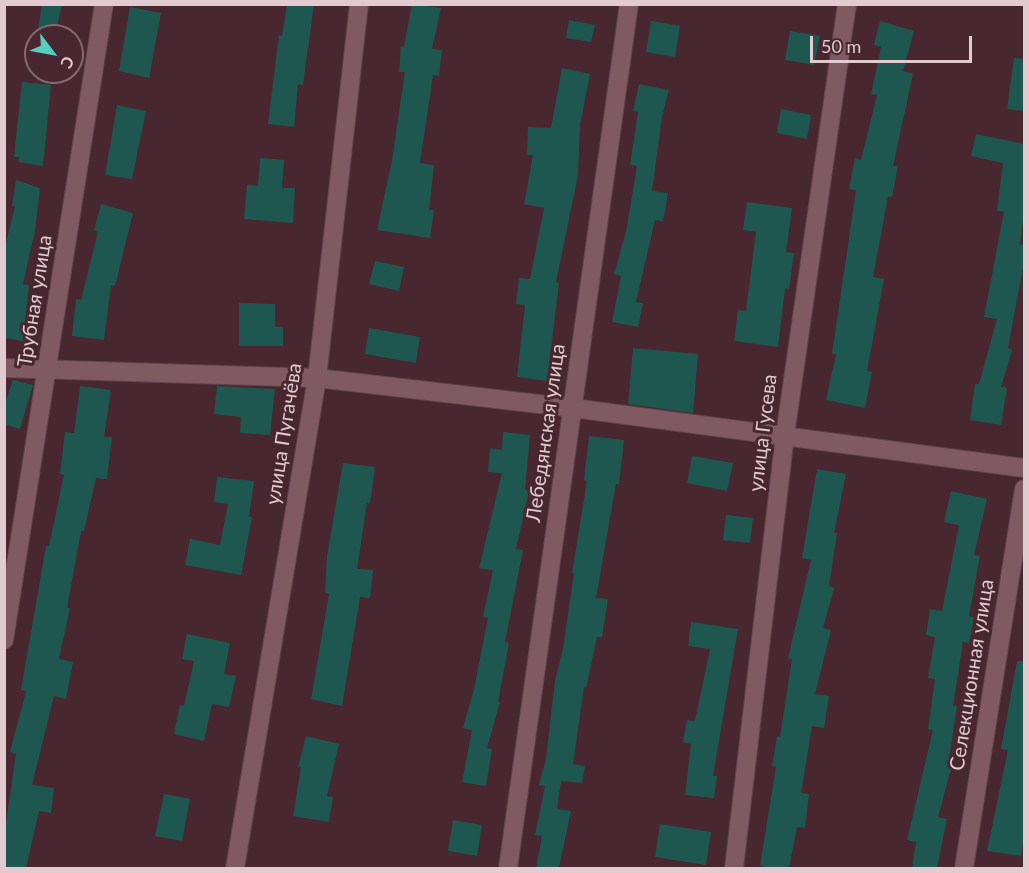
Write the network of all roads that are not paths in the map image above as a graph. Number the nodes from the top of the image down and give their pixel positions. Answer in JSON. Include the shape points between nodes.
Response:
{"nodes":[{"id":1,"x":105,"y":4,"type":"edge"},
{"id":2,"x":359,"y":4,"type":"edge"},
{"id":3,"x":629,"y":4,"type":"edge"},
{"id":4,"x":847,"y":4,"type":"edge"},
{"id":5,"x":48,"y":367,"type":"junction"},
{"id":6,"x":4,"y":368,"type":"edge"},
{"id":7,"x":317,"y":378,"type":"junction"},
{"id":8,"x":573,"y":408,"type":"junction"},
{"id":9,"x":785,"y":435,"type":"junction"},
{"id":10,"x":1024,"y":468,"type":"edge"},
{"id":11,"x":1024,"y":489,"type":"edge"},
{"id":12,"x":4,"y":640,"type":"edge"},
{"id":13,"x":235,"y":868,"type":"edge"},
{"id":14,"x":508,"y":868,"type":"edge"},
{"id":15,"x":734,"y":868,"type":"edge"},
{"id":16,"x":964,"y":868,"type":"edge"}],
"edges":[{"from":1,"to":5,"type":"street","name":"Трубная улица"},
{"from":2,"to":7,"type":"street","name":"улица Пугачёва"},
{"from":3,"to":8,"type":"street","name":"Лебедянская улица"},
{"from":4,"to":9,"type":"street","name":"улица Гусева"},
{"from":5,"to":6,"type":"street"},
{"from":5,"to":7,"type":"street"},
{"from":5,"to":12,"type":"street","name":"Трубная улица"},
{"from":7,"to":8,"type":"street"},
{"from":7,"to":13,"type":"street","name":"улица Пугачёва"},
{"from":8,"to":9,"type":"street"},
{"from":8,"to":14,"type":"street","name":"Лебедянская улица"},
{"from":9,"to":10,"type":"street"},
{"from":9,"to":15,"type":"street","name":"улица Гусева"},
{"from":11,"to":16,"type":"street","name":"Селекционная улица"}]}
